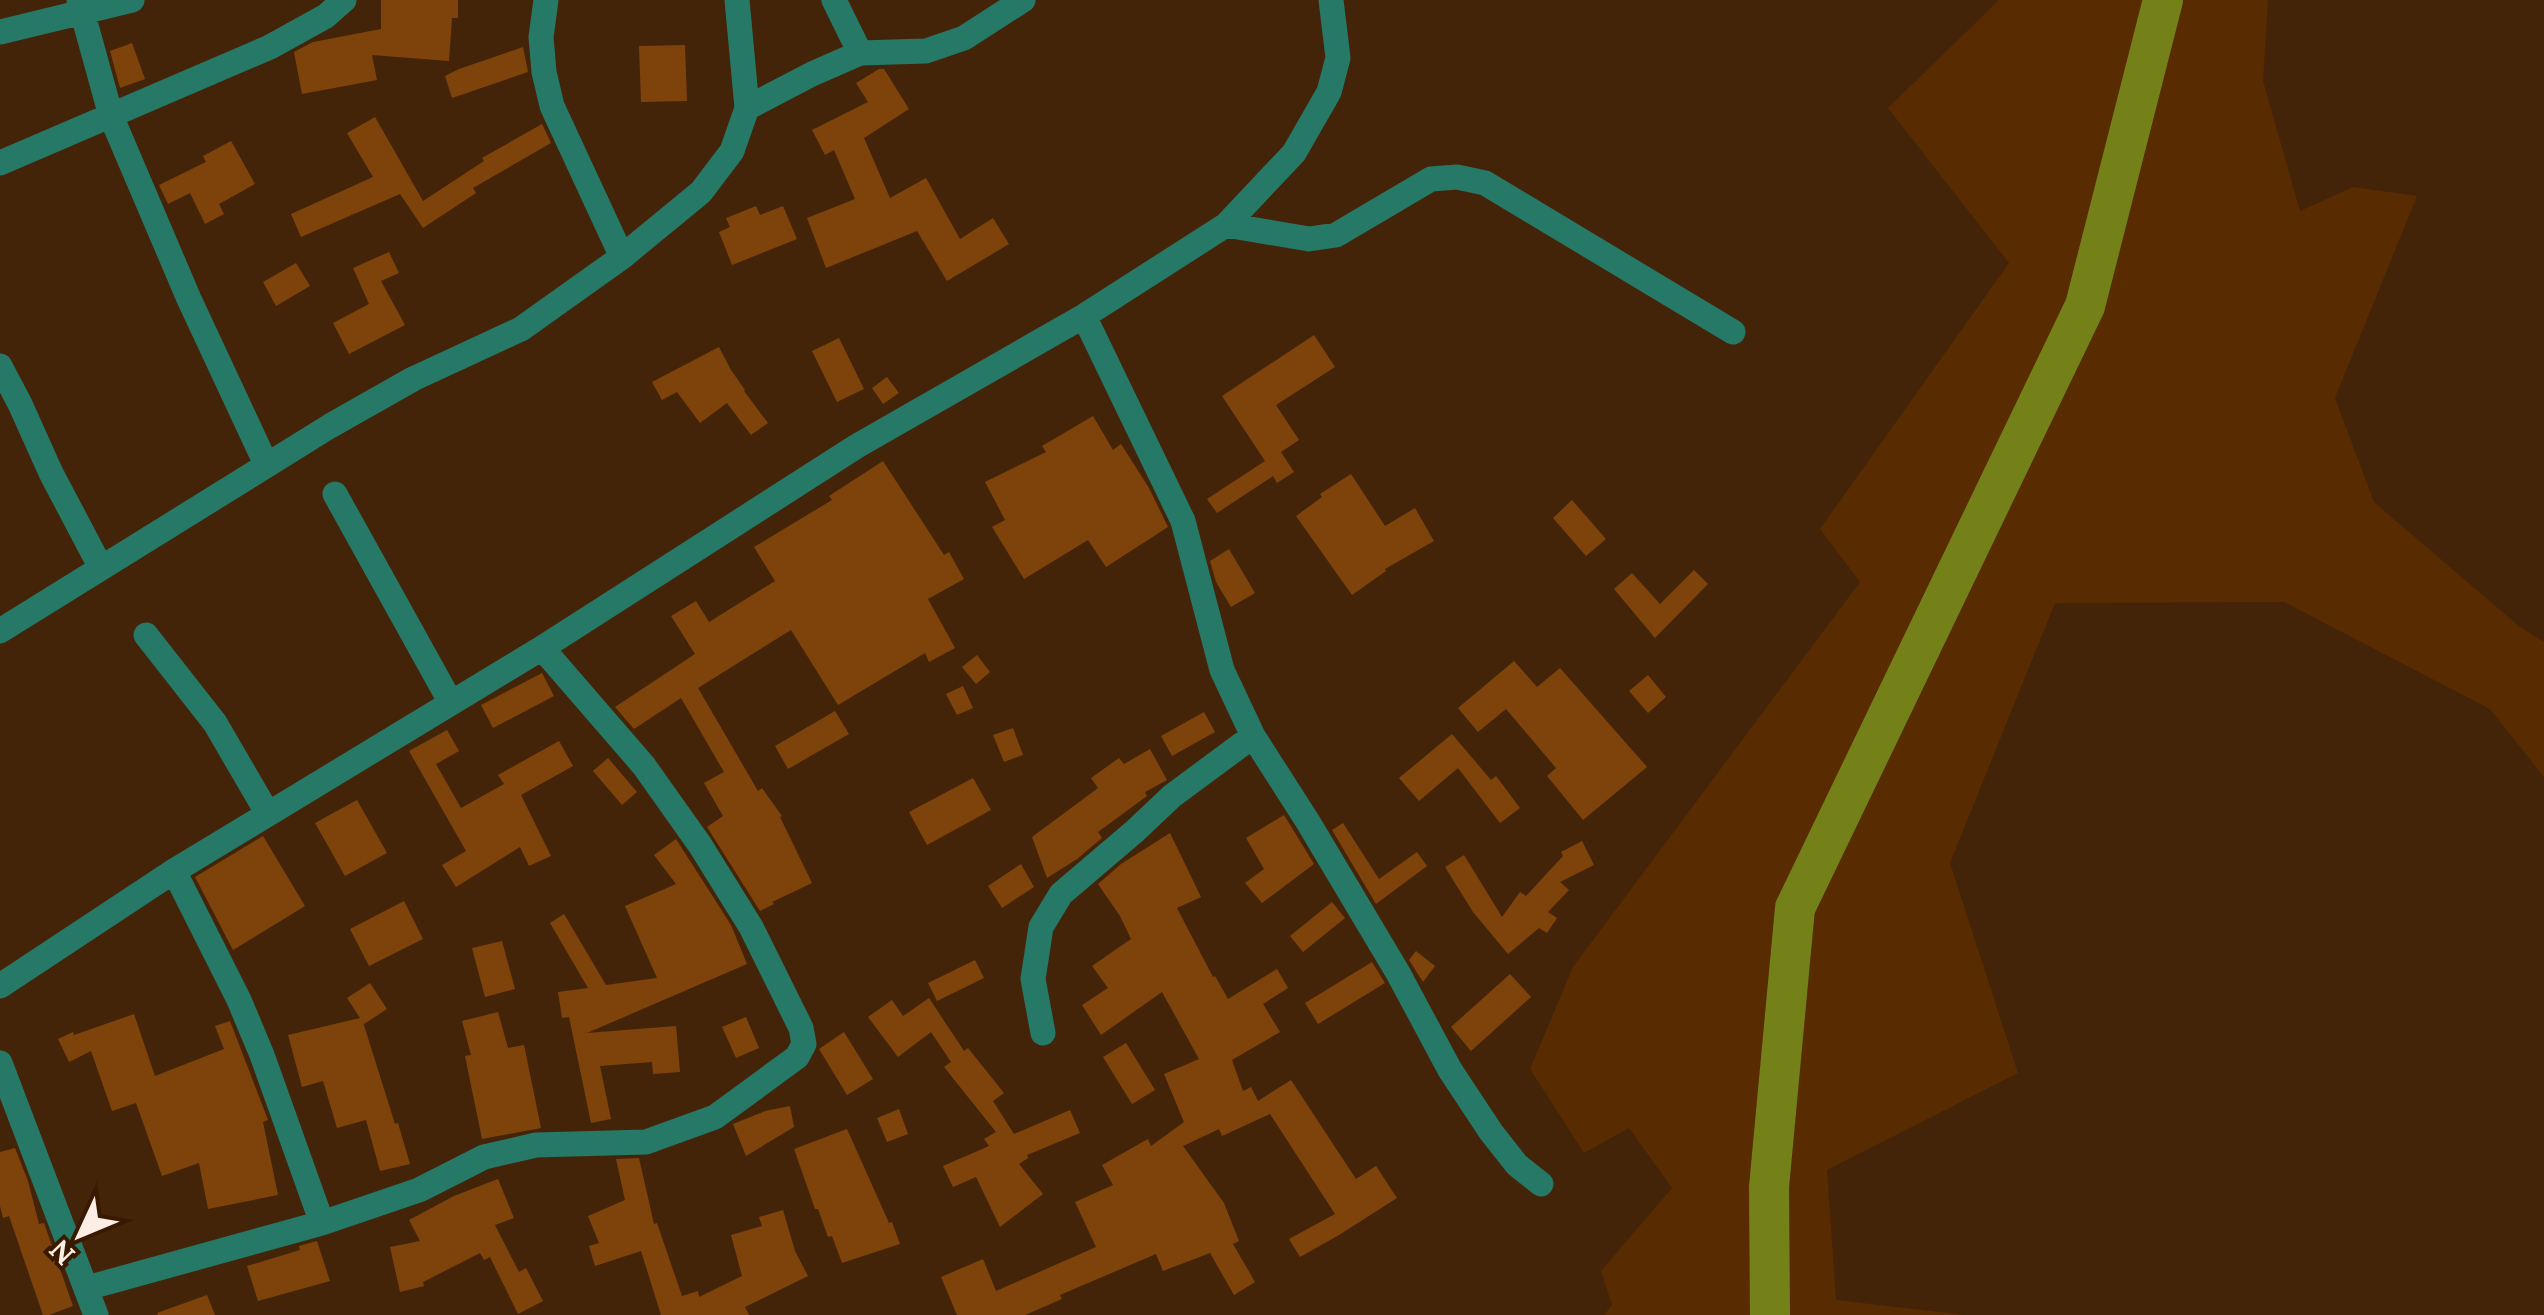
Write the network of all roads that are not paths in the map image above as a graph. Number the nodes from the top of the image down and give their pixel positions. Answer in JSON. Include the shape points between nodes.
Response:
{"nodes":[{"id":1,"x":132,"y":0,"type":"edge"},
{"id":2,"x":344,"y":0,"type":"edge"},
{"id":3,"x":546,"y":0,"type":"edge"},
{"id":4,"x":737,"y":0,"type":"edge"},
{"id":5,"x":834,"y":0,"type":"edge"},
{"id":6,"x":1023,"y":0,"type":"edge"},
{"id":7,"x":1331,"y":0,"type":"edge"},
{"id":8,"x":80,"y":6,"type":"edge"},
{"id":9,"x":0,"y":32,"type":"edge"},
{"id":10,"x":860,"y":53,"type":"junction"},
{"id":11,"x":746,"y":108,"type":"junction"},
{"id":12,"x":111,"y":116,"type":"junction"},
{"id":13,"x":0,"y":164,"type":"edge"},
{"id":14,"x":1226,"y":224,"type":"junction"},
{"id":15,"x":622,"y":257,"type":"junction"},
{"id":16,"x":1084,"y":316,"type":"junction"},
{"id":17,"x":1733,"y":332,"type":"dead end"},
{"id":18,"x":0,"y":366,"type":"edge"},
{"id":19,"x":266,"y":464,"type":"junction"},
{"id":20,"x":335,"y":494,"type":"dead end"},
{"id":21,"x":101,"y":568,"type":"junction"},
{"id":22,"x":0,"y":631,"type":"edge"},
{"id":23,"x":146,"y":635,"type":"dead end"},
{"id":24,"x":542,"y":648,"type":"junction"},
{"id":25,"x":451,"y":703,"type":"junction"},
{"id":26,"x":1252,"y":736,"type":"junction"},
{"id":27,"x":268,"y":814,"type":"junction"},
{"id":28,"x":174,"y":871,"type":"junction"},
{"id":29,"x":0,"y":986,"type":"edge"},
{"id":30,"x":1043,"y":1034,"type":"dead end"},
{"id":31,"x":0,"y":1063,"type":"edge"},
{"id":32,"x":1541,"y":1184,"type":"dead end"},
{"id":33,"x":322,"y":1224,"type":"junction"},
{"id":34,"x":87,"y":1288,"type":"junction"},
{"id":35,"x":96,"y":1315,"type":"edge"}],
"edges":[{"from":1,"to":8,"type":"street"},
{"from":2,"to":12,"type":"street","via":[[270,48]]},
{"from":3,"to":15,"type":"street","via":[[542,37],[552,106]]},
{"from":4,"to":11,"type":"street"},
{"from":5,"to":10,"type":"street"},
{"from":6,"to":10,"type":"street","via":[[964,38],[926,51]]},
{"from":7,"to":14,"type":"street","via":[[1338,58],[1329,92],[1294,153]]},
{"from":8,"to":9,"type":"street"},
{"from":8,"to":12,"type":"street"},
{"from":10,"to":11,"type":"street"},
{"from":11,"to":15,"type":"street","via":[[732,151],[701,192]]},
{"from":12,"to":13,"type":"street"},
{"from":12,"to":19,"type":"street"},
{"from":14,"to":16,"type":"street"},
{"from":14,"to":17,"type":"street","via":[[1309,239],[1336,235],[1431,179],[1485,183]]},
{"from":15,"to":19,"type":"street","via":[[521,329],[413,379]]},
{"from":16,"to":24,"type":"street","via":[[857,446]]},
{"from":16,"to":26,"type":"street","via":[[1182,521],[1222,670]]},
{"from":18,"to":21,"type":"street"},
{"from":19,"to":21,"type":"street"},
{"from":20,"to":25,"type":"street"},
{"from":21,"to":22,"type":"street"},
{"from":23,"to":27,"type":"street","via":[[215,723]]},
{"from":24,"to":25,"type":"street"},
{"from":24,"to":33,"type":"street","via":[[644,766],[700,845],[750,927],[804,1044],[798,1058],[714,1117],[646,1142],[536,1145],[484,1157],[420,1190]]},
{"from":25,"to":27,"type":"street"},
{"from":26,"to":30,"type":"street","via":[[1060,894],[1041,927],[1032,978]]},
{"from":26,"to":32,"type":"street","via":[[1450,1070],[1517,1165]]},
{"from":27,"to":28,"type":"street"},
{"from":28,"to":29,"type":"street"},
{"from":28,"to":33,"type":"street","via":[[240,1000]]},
{"from":31,"to":34,"type":"street"},
{"from":33,"to":34,"type":"street"},
{"from":34,"to":35,"type":"street"}]}
